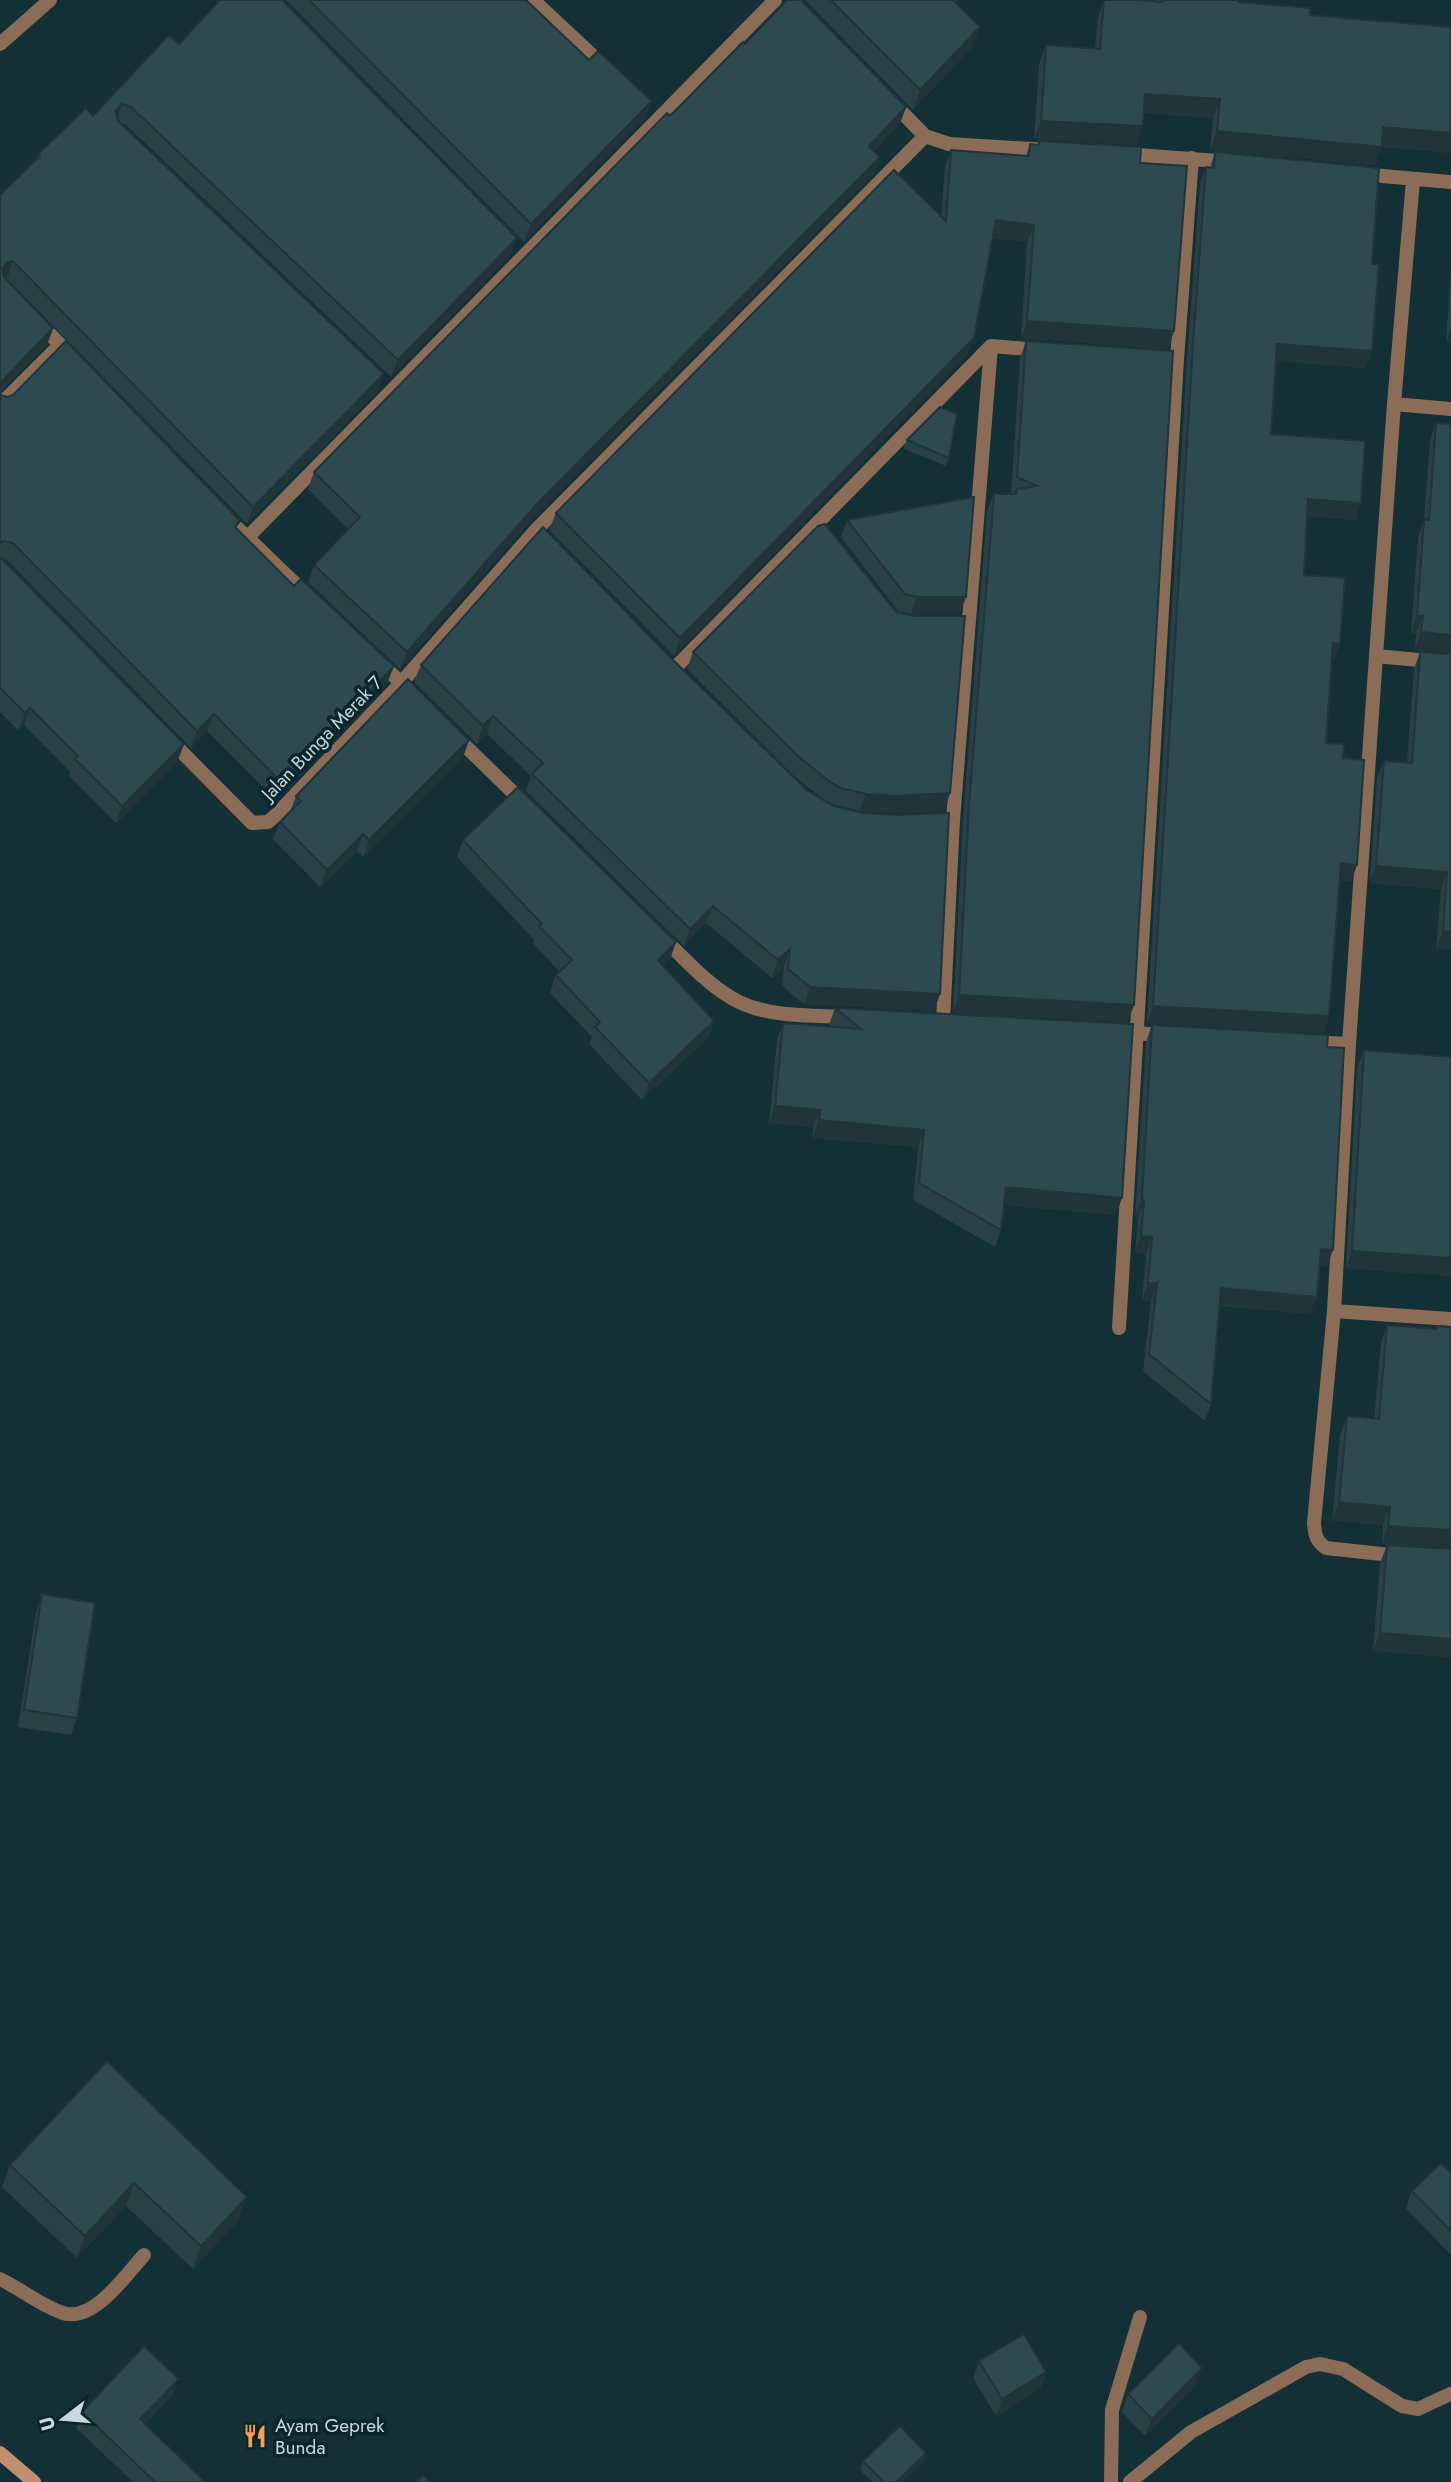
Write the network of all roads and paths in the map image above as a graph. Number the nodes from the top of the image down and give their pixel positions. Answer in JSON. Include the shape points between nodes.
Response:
{"nodes":[{"id":1,"x":50,"y":0,"type":"edge"},
{"id":2,"x":533,"y":0,"type":"edge"},
{"id":3,"x":775,"y":0,"type":"edge"},
{"id":4,"x":0,"y":44,"type":"edge"},
{"id":5,"x":620,"y":82,"type":"edge"},
{"id":6,"x":877,"y":87,"type":"edge"},
{"id":7,"x":925,"y":136,"type":"junction"},
{"id":8,"x":1058,"y":151,"type":"edge"},
{"id":9,"x":1111,"y":154,"type":"edge"},
{"id":10,"x":1192,"y":158,"type":"junction"},
{"id":11,"x":1247,"y":163,"type":"edge"},
{"id":12,"x":1344,"y":173,"type":"edge"},
{"id":13,"x":1413,"y":180,"type":"junction"},
{"id":14,"x":1451,"y":182,"type":"edge"},
{"id":15,"x":24,"y":307,"type":"edge"},
{"id":16,"x":60,"y":345,"type":"junction"},
{"id":17,"x":991,"y":346,"type":"junction"},
{"id":18,"x":1057,"y":351,"type":"edge"},
{"id":19,"x":88,"y":374,"type":"edge"},
{"id":20,"x":1394,"y":404,"type":"junction"},
{"id":21,"x":0,"y":405,"type":"edge"},
{"id":22,"x":1451,"y":409,"type":"edge"},
{"id":23,"x":209,"y":500,"type":"edge"},
{"id":24,"x":247,"y":538,"type":"junction"},
{"id":25,"x":314,"y":602,"type":"edge"},
{"id":26,"x":372,"y":656,"type":"edge"},
{"id":27,"x":1376,"y":656,"type":"junction"},
{"id":28,"x":1451,"y":663,"type":"edge"},
{"id":29,"x":673,"y":670,"type":"edge"},
{"id":30,"x":401,"y":683,"type":"junction"},
{"id":31,"x":421,"y":702,"type":"edge"},
{"id":32,"x":440,"y":721,"type":"edge"},
{"id":33,"x":160,"y":730,"type":"edge"},
{"id":34,"x":538,"y":817,"type":"edge"},
{"id":35,"x":646,"y":922,"type":"edge"},
{"id":36,"x":865,"y":1017,"type":"edge"},
{"id":37,"x":943,"y":1022,"type":"edge"},
{"id":38,"x":1094,"y":1031,"type":"edge"},
{"id":39,"x":1135,"y":1033,"type":"junction"},
{"id":40,"x":1175,"y":1035,"type":"edge"},
{"id":41,"x":1296,"y":1042,"type":"edge"},
{"id":42,"x":1349,"y":1044,"type":"junction"},
{"id":43,"x":1334,"y":1311,"type":"junction"},
{"id":44,"x":1451,"y":1319,"type":"edge"},
{"id":45,"x":1119,"y":1328,"type":"dead end"},
{"id":46,"x":1417,"y":1557,"type":"edge"},
{"id":47,"x":144,"y":2255,"type":"dead end"},
{"id":48,"x":0,"y":2279,"type":"edge"},
{"id":49,"x":1140,"y":2317,"type":"dead end"},
{"id":50,"x":1450,"y":2393,"type":"edge"},
{"id":51,"x":1,"y":2456,"type":"edge"},
{"id":52,"x":34,"y":2482,"type":"edge"},
{"id":53,"x":1111,"y":2482,"type":"edge"},
{"id":54,"x":1130,"y":2482,"type":"edge"}],
"edges":[{"from":1,"to":4,"type":"street"},
{"from":2,"to":5,"type":"street"},
{"from":3,"to":24,"type":"street","via":[[519,250]]},
{"from":6,"to":7,"type":"street"},
{"from":7,"to":8,"type":"street","via":[[949,144]]},
{"from":7,"to":30,"type":"street"},
{"from":9,"to":10,"type":"street"},
{"from":10,"to":11,"type":"street"},
{"from":10,"to":39,"type":"street","via":[[1170,359]]},
{"from":12,"to":13,"type":"street"},
{"from":13,"to":14,"type":"street"},
{"from":13,"to":20,"type":"street"},
{"from":15,"to":16,"type":"street"},
{"from":16,"to":19,"type":"street"},
{"from":16,"to":21,"type":"street"},
{"from":17,"to":18,"type":"street"},
{"from":17,"to":29,"type":"street","via":[[821,528]]},
{"from":17,"to":37,"type":"street","via":[[947,820]]},
{"from":20,"to":22,"type":"street"},
{"from":20,"to":27,"type":"street"},
{"from":23,"to":24,"type":"street"},
{"from":24,"to":25,"type":"street"},
{"from":26,"to":30,"type":"street"},
{"from":27,"to":28,"type":"street"},
{"from":27,"to":42,"type":"street"},
{"from":30,"to":31,"type":"street"},
{"from":30,"to":33,"type":"street","name":"Jalan Bunga Merak 7","via":[[276,815],[260,824],[245,817]]},
{"from":32,"to":34,"type":"street"},
{"from":35,"to":36,"type":"street","via":[[695,970],[738,1002],[778,1012]]},
{"from":38,"to":39,"type":"street"},
{"from":39,"to":40,"type":"street"},
{"from":39,"to":45,"type":"street"},
{"from":41,"to":42,"type":"street"},
{"from":42,"to":43,"type":"street"},
{"from":43,"to":44,"type":"street"},
{"from":43,"to":46,"type":"street","via":[[1315,1536],[1326,1548]]},
{"from":47,"to":48,"type":"street","via":[[85,2313],[64,2313]]},
{"from":49,"to":53,"type":"street","via":[[1112,2410]]},
{"from":50,"to":54,"type":"street","via":[[1418,2409],[1402,2406],[1343,2369],[1320,2364],[1306,2367],[1191,2432]]},
{"from":51,"to":52,"type":"main road"}]}
